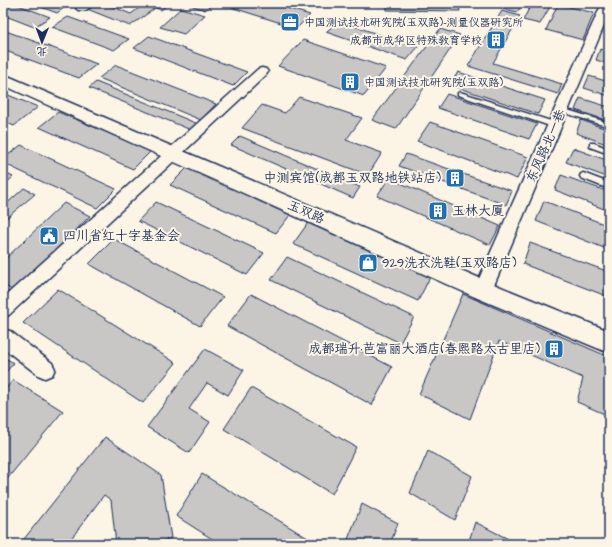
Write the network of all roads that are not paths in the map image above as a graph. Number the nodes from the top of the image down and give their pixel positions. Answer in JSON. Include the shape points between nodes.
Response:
{"nodes":[{"id":1,"x":608,"y":3,"type":"edge"},
{"id":2,"x":3,"y":69,"type":"edge"},
{"id":3,"x":262,"y":72,"type":"dead end"},
{"id":4,"x":3,"y":79,"type":"edge"},
{"id":5,"x":460,"y":94,"type":"dead end"},
{"id":6,"x":561,"y":110,"type":"junction"},
{"id":7,"x":555,"y":125,"type":"junction"},
{"id":8,"x":609,"y":125,"type":"edge"},
{"id":9,"x":592,"y":145,"type":"dead end"},
{"id":10,"x":179,"y":150,"type":"junction"},
{"id":11,"x":609,"y":152,"type":"edge"},
{"id":12,"x":582,"y":176,"type":"dead end"},
{"id":13,"x":609,"y":186,"type":"edge"},
{"id":14,"x":486,"y":284,"type":"junction"},
{"id":15,"x":7,"y":299,"type":"edge"},
{"id":16,"x":609,"y":328,"type":"edge"},
{"id":17,"x":3,"y":337,"type":"edge"},
{"id":18,"x":609,"y":342,"type":"edge"},
{"id":19,"x":45,"y":369,"type":"dead end"}],
"edges":[{"from":1,"to":6,"type":"street","name":"东风路北一巷"},
{"from":2,"to":10,"type":"main road","name":"玉双路"},
{"from":3,"to":10,"type":"street"},
{"from":4,"to":10,"type":"main road","name":"玉双路"},
{"from":5,"to":7,"type":"lane"},
{"from":6,"to":7,"type":"street","name":"东风路北一巷"},
{"from":6,"to":8,"type":"lane"},
{"from":7,"to":14,"type":"street","name":"东风路北一巷"},
{"from":9,"to":11,"type":"lane"},
{"from":10,"to":14,"type":"main road","name":"玉双路"},
{"from":10,"to":15,"type":"street"},
{"from":12,"to":13,"type":"lane"},
{"from":14,"to":16,"type":"main road","name":"玉双路"},
{"from":14,"to":18,"type":"main road","name":"玉双路"},
{"from":17,"to":19,"type":"street"}]}
